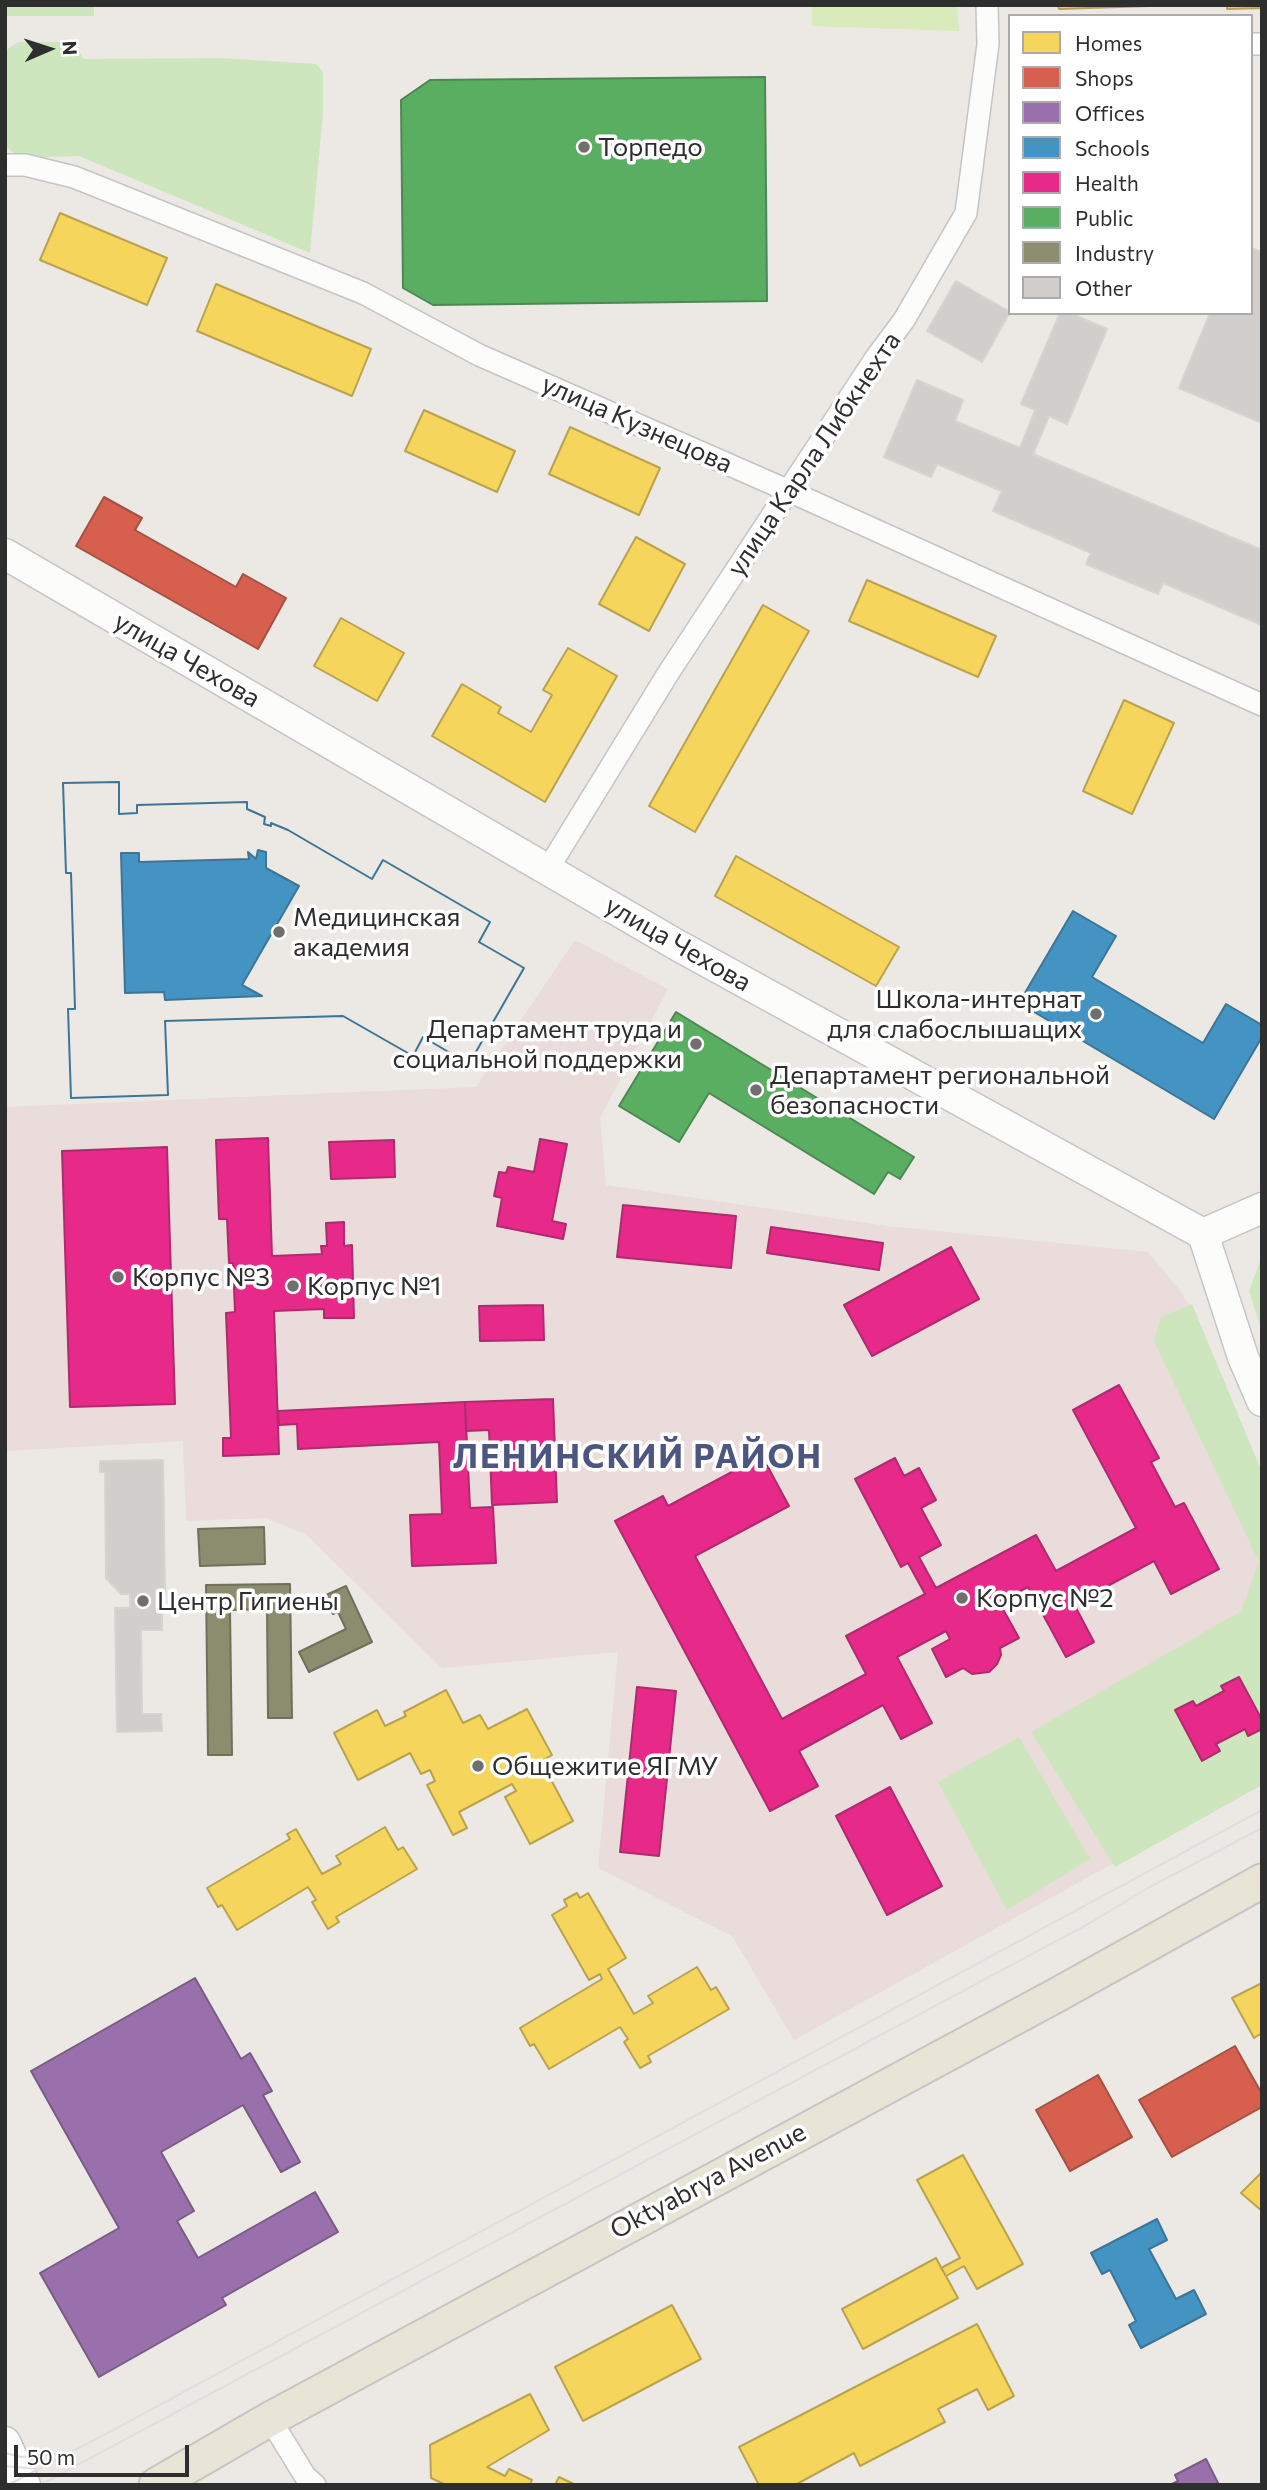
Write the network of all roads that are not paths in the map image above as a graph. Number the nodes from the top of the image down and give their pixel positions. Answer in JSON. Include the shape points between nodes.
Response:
{"nodes":[{"id":1,"x":987,"y":5,"type":"edge"},
{"id":2,"x":988,"y":44,"type":"junction"},
{"id":3,"x":1008,"y":44,"type":"edge"},
{"id":4,"x":5,"y":165,"type":"edge"},
{"id":5,"x":789,"y":491,"type":"junction"},
{"id":6,"x":5,"y":554,"type":"edge"},
{"id":7,"x":1262,"y":705,"type":"edge"},
{"id":8,"x":548,"y":869,"type":"junction"},
{"id":9,"x":1262,"y":1208,"type":"edge"},
{"id":10,"x":1203,"y":1234,"type":"junction"},
{"id":11,"x":1262,"y":1401,"type":"edge"},
{"id":12,"x":1262,"y":1881,"type":"edge"},
{"id":13,"x":270,"y":2419,"type":"junction"},
{"id":14,"x":5,"y":2442,"type":"edge"},
{"id":15,"x":25,"y":2485,"type":"edge"},
{"id":16,"x":156,"y":2485,"type":"edge"},
{"id":17,"x":315,"y":2485,"type":"edge"}],
"edges":[{"from":1,"to":2,"type":"street","name":"улица Карла Либкнехта"},
{"from":2,"to":3,"type":"street"},
{"from":2,"to":5,"type":"street","name":"улица Карла Либкнехта","via":[[966,213],[904,320]]},
{"from":4,"to":5,"type":"street","name":"улица Кузнецова","via":[[74,177],[363,293],[479,355]]},
{"from":5,"to":7,"type":"street","name":"улица Кузнецова"},
{"from":5,"to":8,"type":"street","name":"улица Карла Либкнехта","via":[[669,672]]},
{"from":6,"to":8,"type":"street","name":"улица Чехова"},
{"from":8,"to":10,"type":"street","name":"улица Чехова"},
{"from":9,"to":10,"type":"street"},
{"from":10,"to":11,"type":"street"},
{"from":12,"to":13,"type":"main road","name":"Oktyabrya Avenue"},
{"from":13,"to":16,"type":"main road","name":"Oktyabrya Avenue"},
{"from":13,"to":17,"type":"street"},
{"from":14,"to":15,"type":"street"}]}
